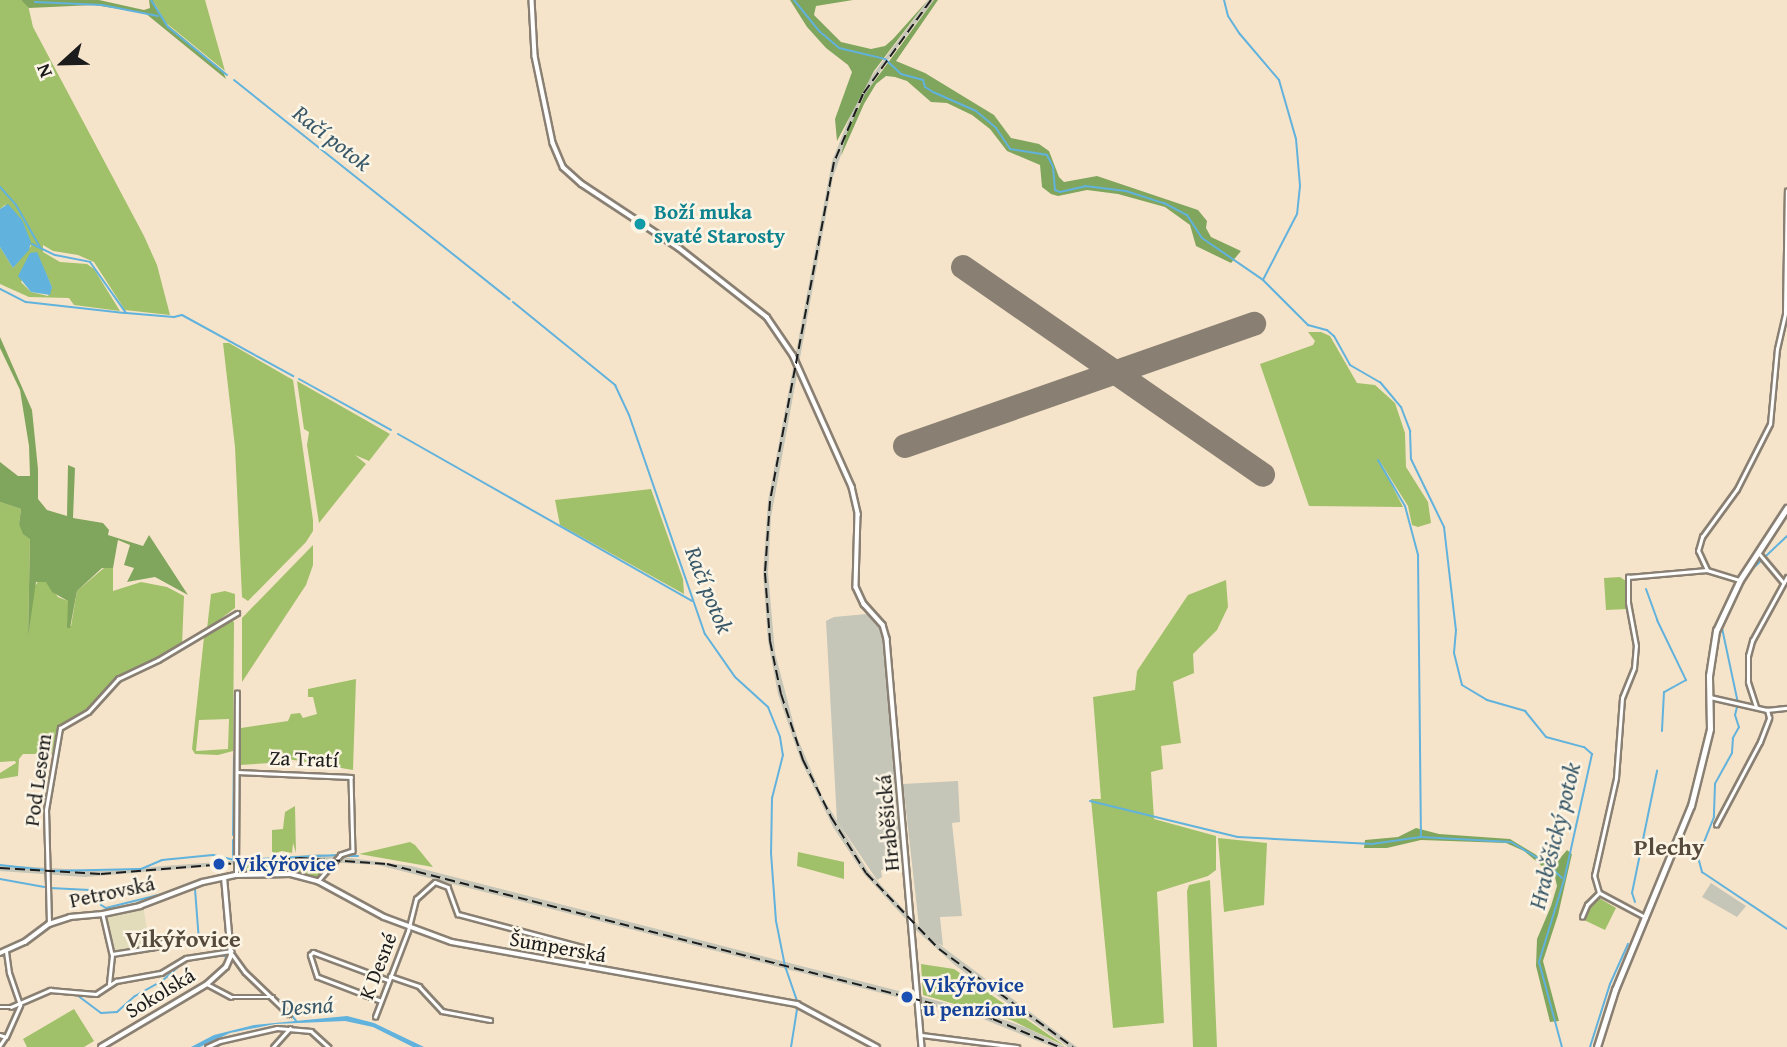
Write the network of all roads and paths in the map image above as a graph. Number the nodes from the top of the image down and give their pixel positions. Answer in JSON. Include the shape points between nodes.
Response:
{"nodes":[{"id":1,"x":531,"y":0,"type":"edge"},
{"id":2,"x":1787,"y":191,"type":"edge"},
{"id":3,"x":1787,"y":508,"type":"edge"},
{"id":4,"x":1761,"y":556,"type":"junction"},
{"id":5,"x":1707,"y":570,"type":"junction"},
{"id":6,"x":1787,"y":577,"type":"edge"},
{"id":7,"x":1740,"y":580,"type":"junction"},
{"id":8,"x":1784,"y":583,"type":"junction"},
{"id":9,"x":237,"y":613,"type":"dead end"},
{"id":10,"x":237,"y":693,"type":"dead end"},
{"id":11,"x":1710,"y":697,"type":"junction"},
{"id":12,"x":1756,"y":707,"type":"junction"},
{"id":13,"x":1787,"y":708,"type":"edge"},
{"id":14,"x":1767,"y":710,"type":"junction"},
{"id":15,"x":237,"y":772,"type":"junction"},
{"id":16,"x":1716,"y":825,"type":"dead end"},
{"id":17,"x":236,"y":874,"type":"junction"},
{"id":18,"x":224,"y":877,"type":"junction"},
{"id":19,"x":318,"y":881,"type":"junction"},
{"id":20,"x":1599,"y":893,"type":"junction"},
{"id":21,"x":103,"y":914,"type":"junction"},
{"id":22,"x":1582,"y":917,"type":"dead end"},
{"id":23,"x":1646,"y":918,"type":"junction"},
{"id":24,"x":49,"y":923,"type":"junction"},
{"id":25,"x":409,"y":927,"type":"junction"},
{"id":26,"x":170,"y":938,"type":"dead end"},
{"id":27,"x":156,"y":947,"type":"dead end"},
{"id":28,"x":150,"y":948,"type":"junction"},
{"id":29,"x":6,"y":951,"type":"junction"},
{"id":30,"x":0,"y":953,"type":"edge"},
{"id":31,"x":231,"y":953,"type":"junction"},
{"id":32,"x":112,"y":954,"type":"junction"},
{"id":33,"x":586,"y":968,"type":"junction"},
{"id":34,"x":390,"y":975,"type":"junction"},
{"id":35,"x":388,"y":980,"type":"junction"},
{"id":36,"x":109,"y":984,"type":"junction"},
{"id":37,"x":207,"y":984,"type":"junction"},
{"id":38,"x":272,"y":995,"type":"junction"},
{"id":39,"x":380,"y":1001,"type":"junction"},
{"id":40,"x":19,"y":1004,"type":"junction"},
{"id":41,"x":0,"y":1007,"type":"edge"},
{"id":42,"x":289,"y":1014,"type":"dead end"},
{"id":43,"x":375,"y":1017,"type":"dead end"},
{"id":44,"x":490,"y":1020,"type":"dead end"},
{"id":45,"x":290,"y":1028,"type":"junction"},
{"id":46,"x":0,"y":1035,"type":"edge"},
{"id":47,"x":921,"y":1035,"type":"junction"},
{"id":48,"x":6,"y":1037,"type":"junction"},
{"id":49,"x":0,"y":1046,"type":"edge"},
{"id":50,"x":101,"y":1047,"type":"edge"},
{"id":51,"x":207,"y":1047,"type":"edge"},
{"id":52,"x":273,"y":1047,"type":"edge"},
{"id":53,"x":329,"y":1047,"type":"edge"},
{"id":54,"x":877,"y":1047,"type":"edge"},
{"id":55,"x":922,"y":1047,"type":"edge"},
{"id":56,"x":1017,"y":1047,"type":"edge"},
{"id":57,"x":1597,"y":1047,"type":"edge"}],
"edges":[{"from":1,"to":47,"type":"street","name":"Hraběšická","via":[[535,56],[553,143],[564,167],[767,317],[788,346],[838,452],[859,526],[854,577],[864,604],[883,625],[887,639]]},
{"from":2,"to":5,"type":"street","via":[[1785,313],[1770,424],[1737,489],[1702,537],[1698,551]]},
{"from":3,"to":4,"type":"main road"},
{"from":4,"to":7,"type":"main road"},
{"from":4,"to":8,"type":"street"},
{"from":5,"to":7,"type":"street"},
{"from":5,"to":20,"type":"street","via":[[1628,577],[1634,668],[1622,698],[1616,778],[1594,876]]},
{"from":6,"to":8,"type":"street"},
{"from":7,"to":11,"type":"main road","via":[[1716,631]]},
{"from":8,"to":12,"type":"street","via":[[1748,656],[1748,682]]},
{"from":9,"to":24,"type":"street","name":"Pod Lesem","via":[[121,677],[88,712],[60,728],[47,810]]},
{"from":10,"to":15,"type":"street"},
{"from":11,"to":12,"type":"street"},
{"from":11,"to":23,"type":"main road","via":[[1706,756],[1692,805]]},
{"from":12,"to":14,"type":"street"},
{"from":13,"to":14,"type":"street"},
{"from":14,"to":16,"type":"street","via":[[1769,718],[1760,742]]},
{"from":15,"to":17,"type":"street"},
{"from":15,"to":19,"type":"street","name":"Za Tratí","via":[[351,778],[353,851],[341,855]]},
{"from":17,"to":18,"type":"street","name":"Petrovská"},
{"from":17,"to":19,"type":"street","name":"Šumperská","via":[[291,874]]},
{"from":18,"to":21,"type":"street","name":"Petrovská"},
{"from":18,"to":31,"type":"street"},
{"from":19,"to":25,"type":"street","name":"Šumperská"},
{"from":20,"to":22,"type":"street"},
{"from":20,"to":23,"type":"street"},
{"from":21,"to":24,"type":"street","name":"Petrovská"},
{"from":21,"to":32,"type":"street"},
{"from":23,"to":57,"type":"main road"},
{"from":24,"to":29,"type":"street","name":"Petrovská"},
{"from":25,"to":33,"type":"street","name":"Šumperská","via":[[480,949]]},
{"from":25,"to":33,"type":"street","name":"K Desné","via":[[416,899],[430,884],[439,882],[448,887],[458,914],[582,947],[588,954]]},
{"from":25,"to":34,"type":"street","name":"K Desné"},
{"from":26,"to":28,"type":"street"},
{"from":27,"to":28,"type":"street"},
{"from":28,"to":32,"type":"street"},
{"from":29,"to":30,"type":"street","name":"Petrovská"},
{"from":29,"to":40,"type":"street"},
{"from":31,"to":36,"type":"street","via":[[186,958],[161,973]]},
{"from":31,"to":37,"type":"street","name":"Sokolská"},
{"from":31,"to":38,"type":"street","via":[[244,972]]},
{"from":32,"to":36,"type":"street"},
{"from":33,"to":54,"type":"street","name":"Šumperská","via":[[798,1005]]},
{"from":34,"to":35,"type":"street","name":"K Desné"},
{"from":34,"to":44,"type":"street","via":[[419,986],[442,1011]]},
{"from":35,"to":39,"type":"street","name":"K Desné"},
{"from":35,"to":39,"type":"street","via":[[313,952],[310,955],[317,978]]},
{"from":36,"to":40,"type":"street","via":[[91,995],[50,989]]},
{"from":37,"to":38,"type":"street","via":[[231,997]]},
{"from":37,"to":50,"type":"street","name":"Sokolská"},
{"from":38,"to":42,"type":"street"},
{"from":39,"to":43,"type":"street","name":"K Desné"},
{"from":40,"to":41,"type":"street"},
{"from":40,"to":48,"type":"street"},
{"from":45,"to":51,"type":"street","via":[[264,1029]]},
{"from":45,"to":52,"type":"street"},
{"from":45,"to":53,"type":"street","via":[[311,1031]]},
{"from":46,"to":48,"type":"street"},
{"from":47,"to":55,"type":"street","name":"Hraběšická"},
{"from":47,"to":56,"type":"street"},
{"from":48,"to":49,"type":"street"}]}
